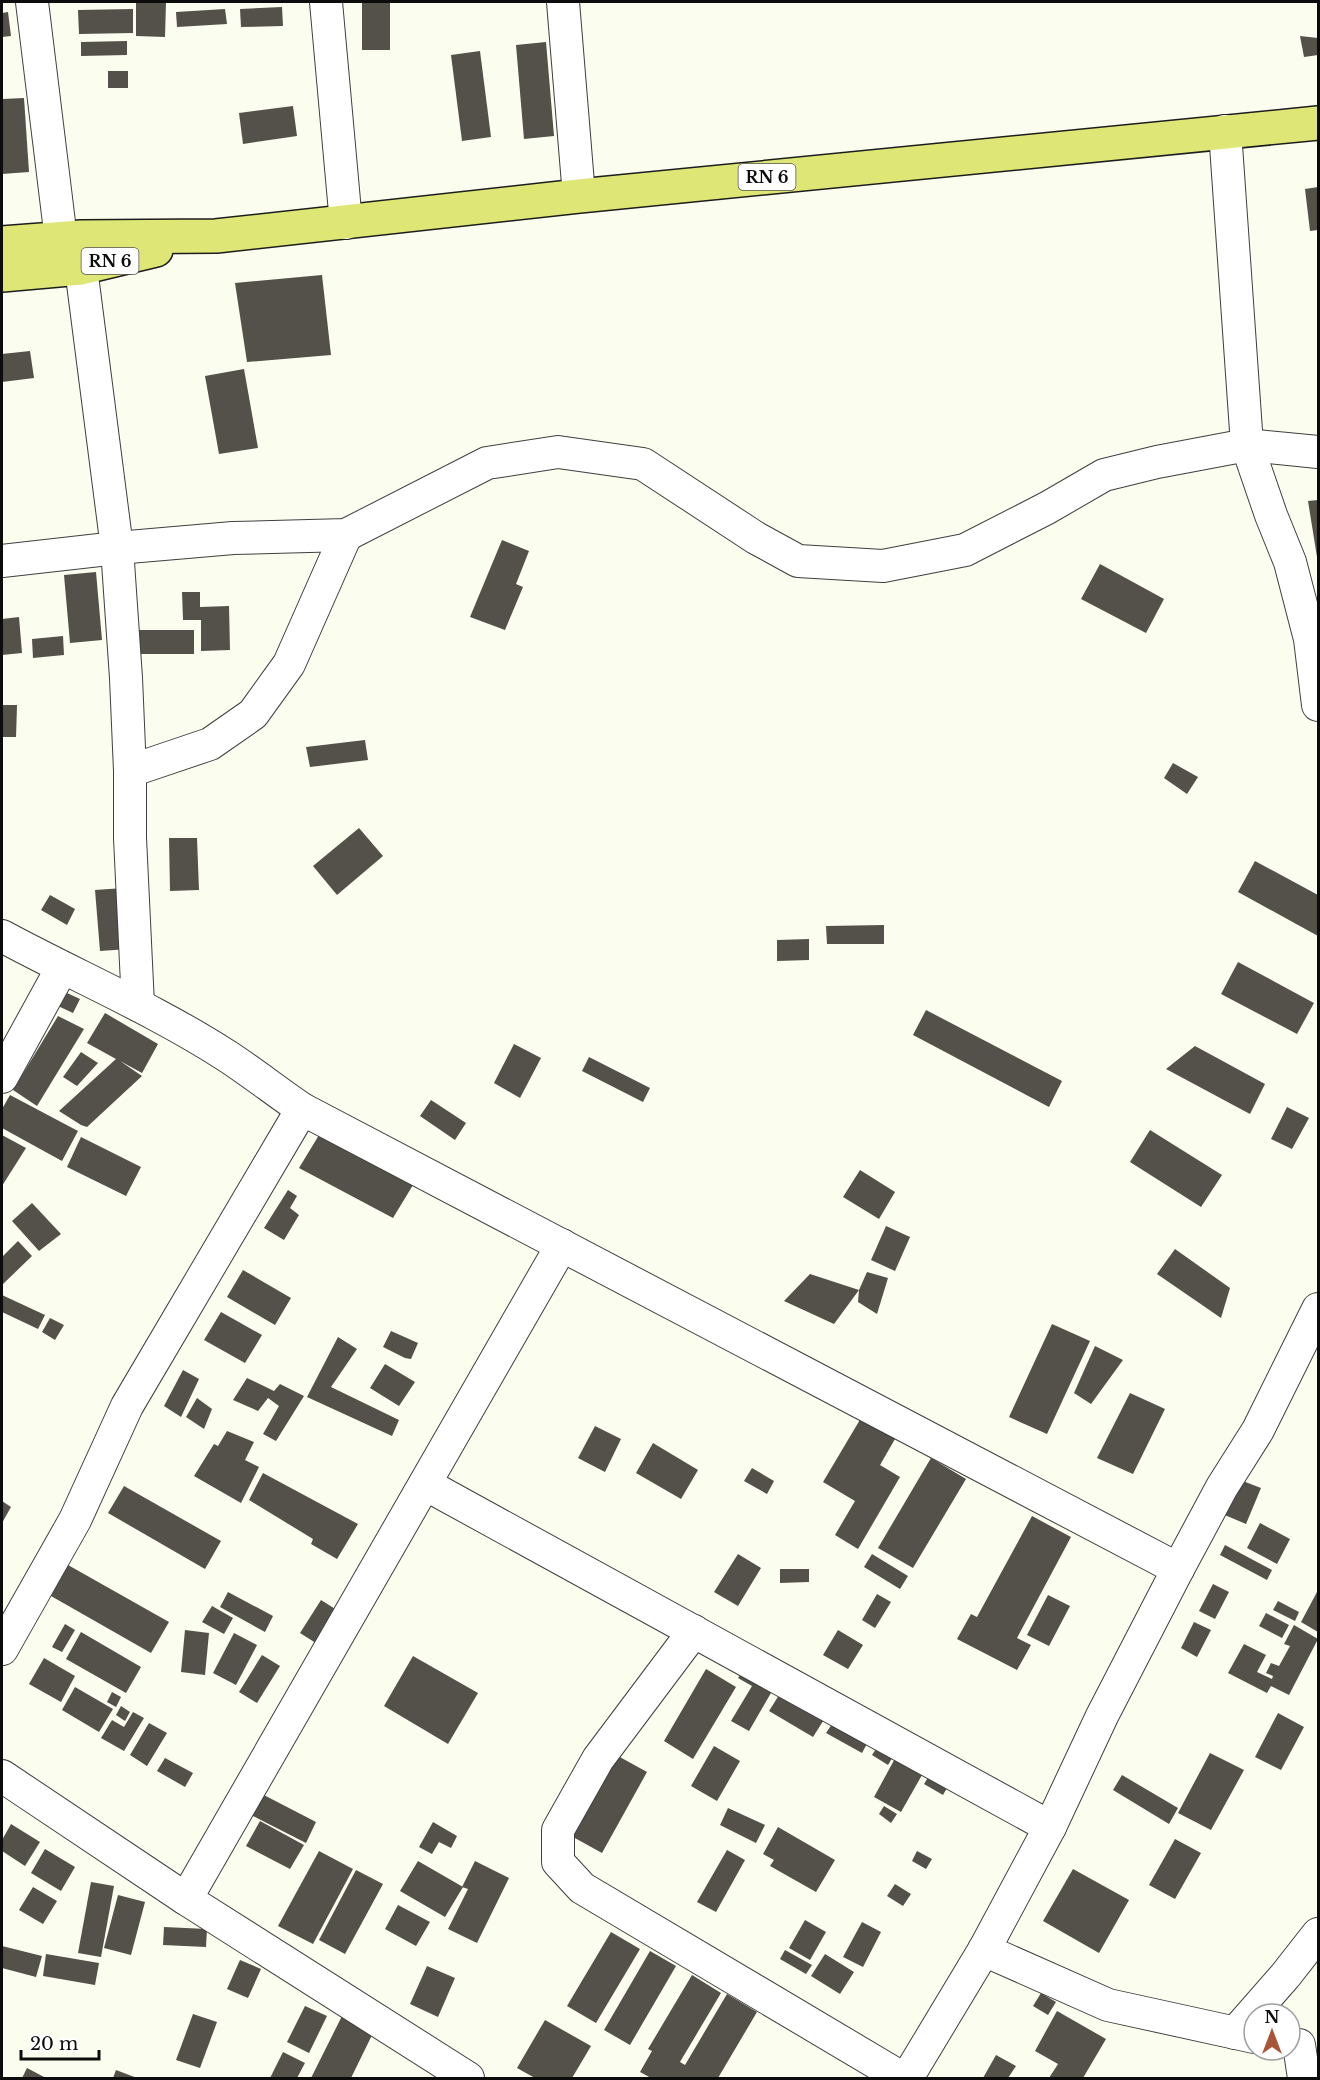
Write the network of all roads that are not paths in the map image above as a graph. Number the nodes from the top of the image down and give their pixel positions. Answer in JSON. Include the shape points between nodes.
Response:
{"nodes":[{"id":1,"x":32,"y":2,"type":"edge"},
{"id":2,"x":326,"y":2,"type":"edge"},
{"id":3,"x":563,"y":2,"type":"edge"},
{"id":4,"x":1318,"y":123,"type":"edge"},
{"id":5,"x":1225,"y":131,"type":"junction"},
{"id":6,"x":579,"y":196,"type":"junction"},
{"id":7,"x":346,"y":223,"type":"junction"},
{"id":8,"x":216,"y":236,"type":"junction"},
{"id":9,"x":61,"y":238,"type":"junction"},
{"id":10,"x":2,"y":243,"type":"edge"},
{"id":11,"x":81,"y":268,"type":"junction"},
{"id":12,"x":2,"y":275,"type":"edge"},
{"id":13,"x":1246,"y":445,"type":"junction"},
{"id":14,"x":1318,"y":452,"type":"edge"},
{"id":15,"x":346,"y":535,"type":"junction"},
{"id":16,"x":117,"y":548,"type":"junction"},
{"id":17,"x":2,"y":561,"type":"edge"},
{"id":18,"x":1318,"y":705,"type":"edge"},
{"id":19,"x":130,"y":771,"type":"junction"},
{"id":20,"x":2,"y":936,"type":"edge"},
{"id":21,"x":62,"y":968,"type":"junction"},
{"id":22,"x":138,"y":1005,"type":"junction"},
{"id":23,"x":2,"y":1077,"type":"edge"},
{"id":24,"x":302,"y":1109,"type":"junction"},
{"id":25,"x":562,"y":1245,"type":"junction"},
{"id":26,"x":1318,"y":1309,"type":"edge"},
{"id":27,"x":424,"y":1484,"type":"junction"},
{"id":28,"x":1178,"y":1569,"type":"junction"},
{"id":29,"x":694,"y":1631,"type":"junction"},
{"id":30,"x":2,"y":1649,"type":"edge"},
{"id":31,"x":2,"y":1776,"type":"edge"},
{"id":32,"x":1050,"y":1827,"type":"junction"},
{"id":33,"x":186,"y":1899,"type":"junction"},
{"id":34,"x":1318,"y":1934,"type":"edge"},
{"id":35,"x":984,"y":1950,"type":"junction"},
{"id":36,"x":1267,"y":2002,"type":"edge"},
{"id":37,"x":1242,"y":2035,"type":"edge"},
{"id":38,"x":1303,"y":2046,"type":"edge"},
{"id":39,"x":468,"y":2079,"type":"edge"},
{"id":40,"x":902,"y":2079,"type":"edge"},
{"id":41,"x":908,"y":2079,"type":"edge"},
{"id":42,"x":1304,"y":2079,"type":"edge"}],
"edges":[{"from":1,"to":9,"type":"street"},
{"from":2,"to":7,"type":"street"},
{"from":3,"to":6,"type":"street"},
{"from":4,"to":5,"type":"main road","number":"RN 6"},
{"from":5,"to":6,"type":"main road","number":"RN 6"},
{"from":5,"to":13,"type":"street"},
{"from":6,"to":7,"type":"main road","number":"RN 6"},
{"from":7,"to":8,"type":"main road","number":"RN 6"},
{"from":8,"to":9,"type":"main road","number":"RN 6"},
{"from":8,"to":11,"type":"main road","number":"RN 6"},
{"from":9,"to":10,"type":"main road","number":"RN 6"},
{"from":11,"to":12,"type":"main road","number":"RN 6"},
{"from":11,"to":16,"type":"street"},
{"from":13,"to":14,"type":"street"},
{"from":13,"to":15,"type":"street","via":[[1104,475],[965,550],[884,566],[798,561],[642,464],[558,452],[487,463]]},
{"from":13,"to":18,"type":"street","via":[[1290,562],[1310,639]]},
{"from":15,"to":16,"type":"street","via":[[233,538]]},
{"from":15,"to":19,"type":"street","via":[[289,664],[253,714],[210,744]]},
{"from":16,"to":17,"type":"street"},
{"from":16,"to":19,"type":"street"},
{"from":19,"to":22,"type":"street"},
{"from":20,"to":21,"type":"street"},
{"from":21,"to":22,"type":"street"},
{"from":21,"to":23,"type":"street"},
{"from":22,"to":24,"type":"street","via":[[227,1056]]},
{"from":24,"to":25,"type":"street"},
{"from":24,"to":30,"type":"street","via":[[132,1397],[75,1520]]},
{"from":25,"to":27,"type":"street"},
{"from":25,"to":28,"type":"street"},
{"from":26,"to":28,"type":"street","via":[[1258,1430]]},
{"from":27,"to":29,"type":"street"},
{"from":27,"to":33,"type":"street"},
{"from":28,"to":32,"type":"street"},
{"from":29,"to":32,"type":"street"},
{"from":29,"to":40,"type":"street","via":[[598,1759],[558,1830],[558,1862],[582,1888]]},
{"from":31,"to":33,"type":"street"},
{"from":32,"to":35,"type":"street"},
{"from":33,"to":39,"type":"street"},
{"from":34,"to":36,"type":"street"},
{"from":35,"to":37,"type":"street","via":[[1108,2005]]},
{"from":35,"to":41,"type":"street"},
{"from":38,"to":42,"type":"street"}]}
